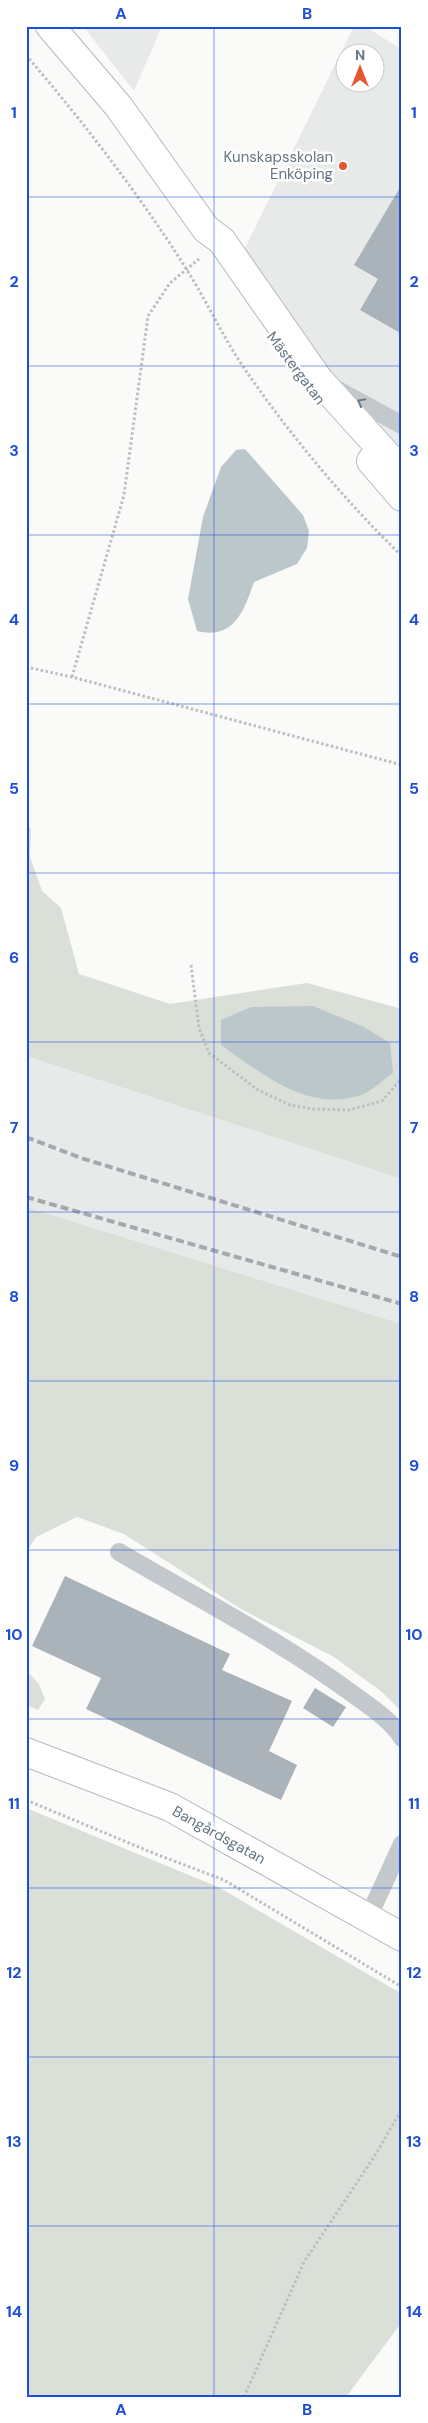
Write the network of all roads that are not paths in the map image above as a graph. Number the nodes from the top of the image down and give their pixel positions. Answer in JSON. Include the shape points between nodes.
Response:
{"nodes":[{"id":1,"x":50,"y":26,"type":"edge"},
{"id":2,"x":208,"y":239,"type":"junction"},
{"id":3,"x":320,"y":380,"type":"junction"},
{"id":4,"x":402,"y":425,"type":"edge"},
{"id":5,"x":402,"y":472,"type":"edge"},
{"id":6,"x":402,"y":497,"type":"edge"},
{"id":7,"x":119,"y":1552,"type":"dead end"},
{"id":8,"x":402,"y":1738,"type":"edge"},
{"id":9,"x":26,"y":1752,"type":"edge"},
{"id":10,"x":402,"y":1844,"type":"edge"},
{"id":11,"x":368,"y":1918,"type":"junction"},
{"id":12,"x":402,"y":1937,"type":"edge"}],
"edges":[{"from":1,"to":2,"type":"main road","name":"Mästergatan","via":[[119,107]]},
{"from":2,"to":3,"type":"main road","name":"Mästergatan","via":[[222,241]]},
{"from":2,"to":6,"type":"main road","name":"Mästergatan","via":[[304,382]]},
{"from":4,"to":3,"type":"lane","one_way":true},
{"from":3,"to":5,"type":"main road","name":"Mästergatan"},
{"from":7,"to":8,"type":"lane","via":[[326,1674],[372,1708]]},
{"from":9,"to":11,"type":"main road","name":"Bangårdsgatan","via":[[170,1807]]},
{"from":10,"to":11,"type":"lane"},
{"from":11,"to":12,"type":"main road","name":"Bangårdsgatan"}]}
